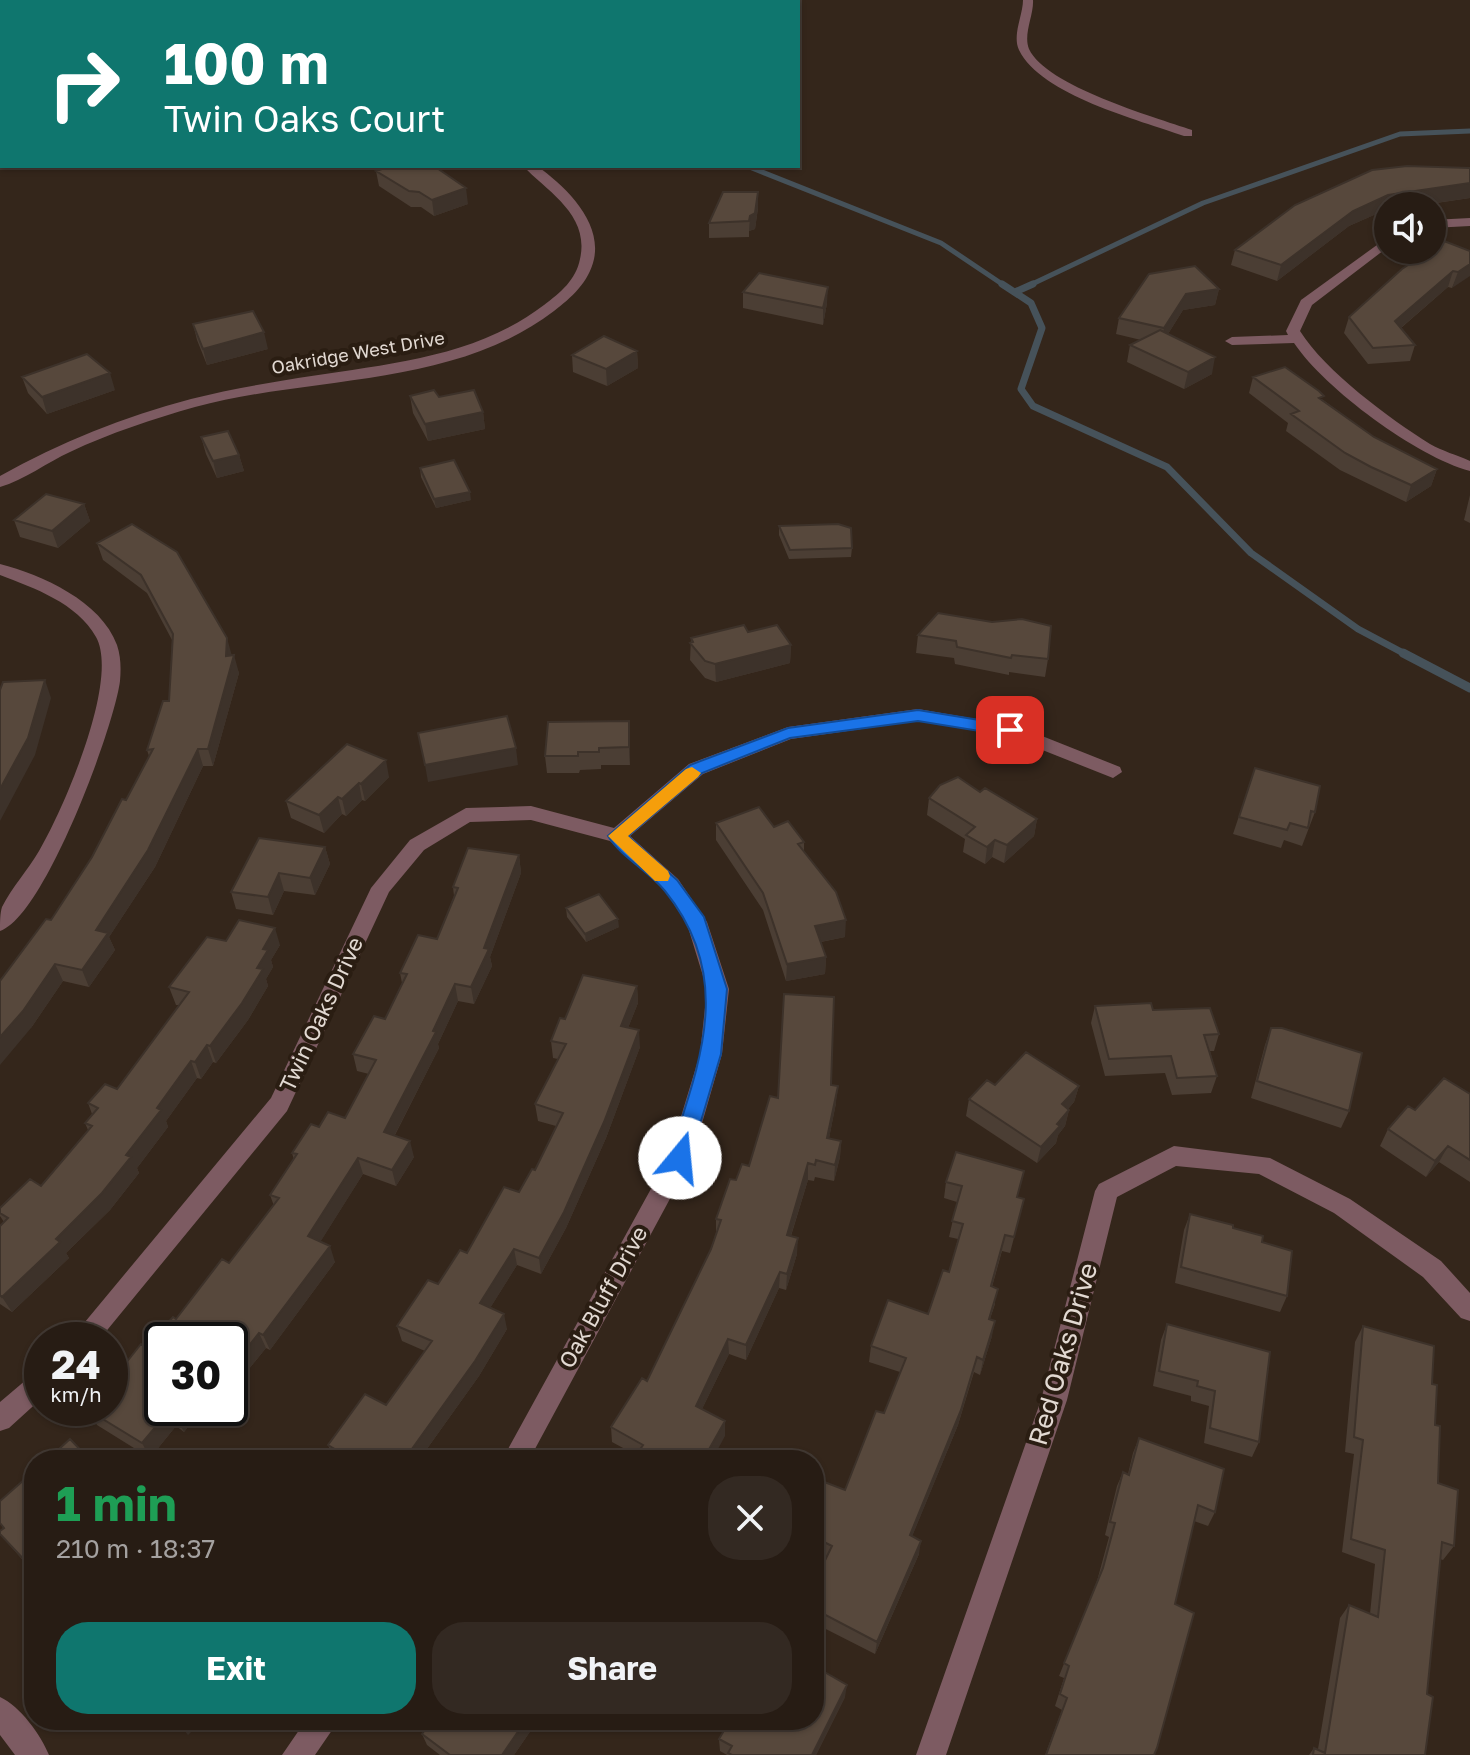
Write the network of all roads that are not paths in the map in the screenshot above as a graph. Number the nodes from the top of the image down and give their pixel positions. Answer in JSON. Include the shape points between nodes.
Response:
{"nodes":[{"id":1,"x":1028,"y":0,"type":"edge"},
{"id":2,"x":1188,"y":133,"type":"dead end"},
{"id":3,"x":531,"y":168,"type":"edge"},
{"id":4,"x":1470,"y":222,"type":"edge"},
{"id":5,"x":1446,"y":223,"type":"edge"},
{"id":6,"x":1374,"y":252,"type":"edge"},
{"id":7,"x":1297,"y":339,"type":"junction"},
{"id":8,"x":1232,"y":341,"type":"dead end"},
{"id":9,"x":1470,"y":466,"type":"edge"},
{"id":10,"x":0,"y":482,"type":"edge"},
{"id":11,"x":0,"y":569,"type":"edge"},
{"id":12,"x":1113,"y":772,"type":"dead end"},
{"id":13,"x":617,"y":836,"type":"junction"},
{"id":14,"x":0,"y":923,"type":"edge"},
{"id":15,"x":1470,"y":1310,"type":"edge"},
{"id":16,"x":98,"y":1322,"type":"edge"},
{"id":17,"x":24,"y":1398,"type":"edge"},
{"id":18,"x":0,"y":1419,"type":"edge"},
{"id":19,"x":520,"y":1450,"type":"edge"},
{"id":20,"x":0,"y":1712,"type":"edge"},
{"id":21,"x":316,"y":1730,"type":"edge"},
{"id":22,"x":34,"y":1755,"type":"edge"},
{"id":23,"x":297,"y":1755,"type":"edge"},
{"id":24,"x":931,"y":1755,"type":"edge"}],
"edges":[{"from":1,"to":2,"type":"street","via":[[1023,48],[1032,61],[1089,96]]},
{"from":3,"to":10,"type":"street","name":"Oakridge West Drive","via":[[577,214],[588,249],[586,267],[574,287],[525,326],[456,355],[280,385],[159,413]]},
{"from":4,"to":5,"type":"street"},
{"from":6,"to":7,"type":"street","via":[[1306,303],[1293,331]]},
{"from":7,"to":8,"type":"street"},
{"from":7,"to":9,"type":"street","via":[[1320,365],[1412,438]]},
{"from":11,"to":14,"type":"street","via":[[37,583],[91,618],[107,641],[113,669],[98,729],[56,840]]},
{"from":12,"to":13,"type":"street","via":[[1010,730],[918,715],[788,733],[696,769]]},
{"from":13,"to":16,"type":"street","name":"Twin Oaks Drive","via":[[531,813],[466,815],[417,845],[381,888],[279,1104]]},
{"from":13,"to":19,"type":"street","name":"Oak Bluff Drive","via":[[671,884],[697,922],[718,989],[711,1054],[680,1158]]},
{"from":15,"to":24,"type":"street","name":"Red Oaks Drive","via":[[1432,1269],[1342,1206],[1262,1165],[1174,1156],[1107,1191],[1054,1400]]},
{"from":17,"to":18,"type":"street"},
{"from":20,"to":22,"type":"street"},
{"from":21,"to":23,"type":"street"}]}
